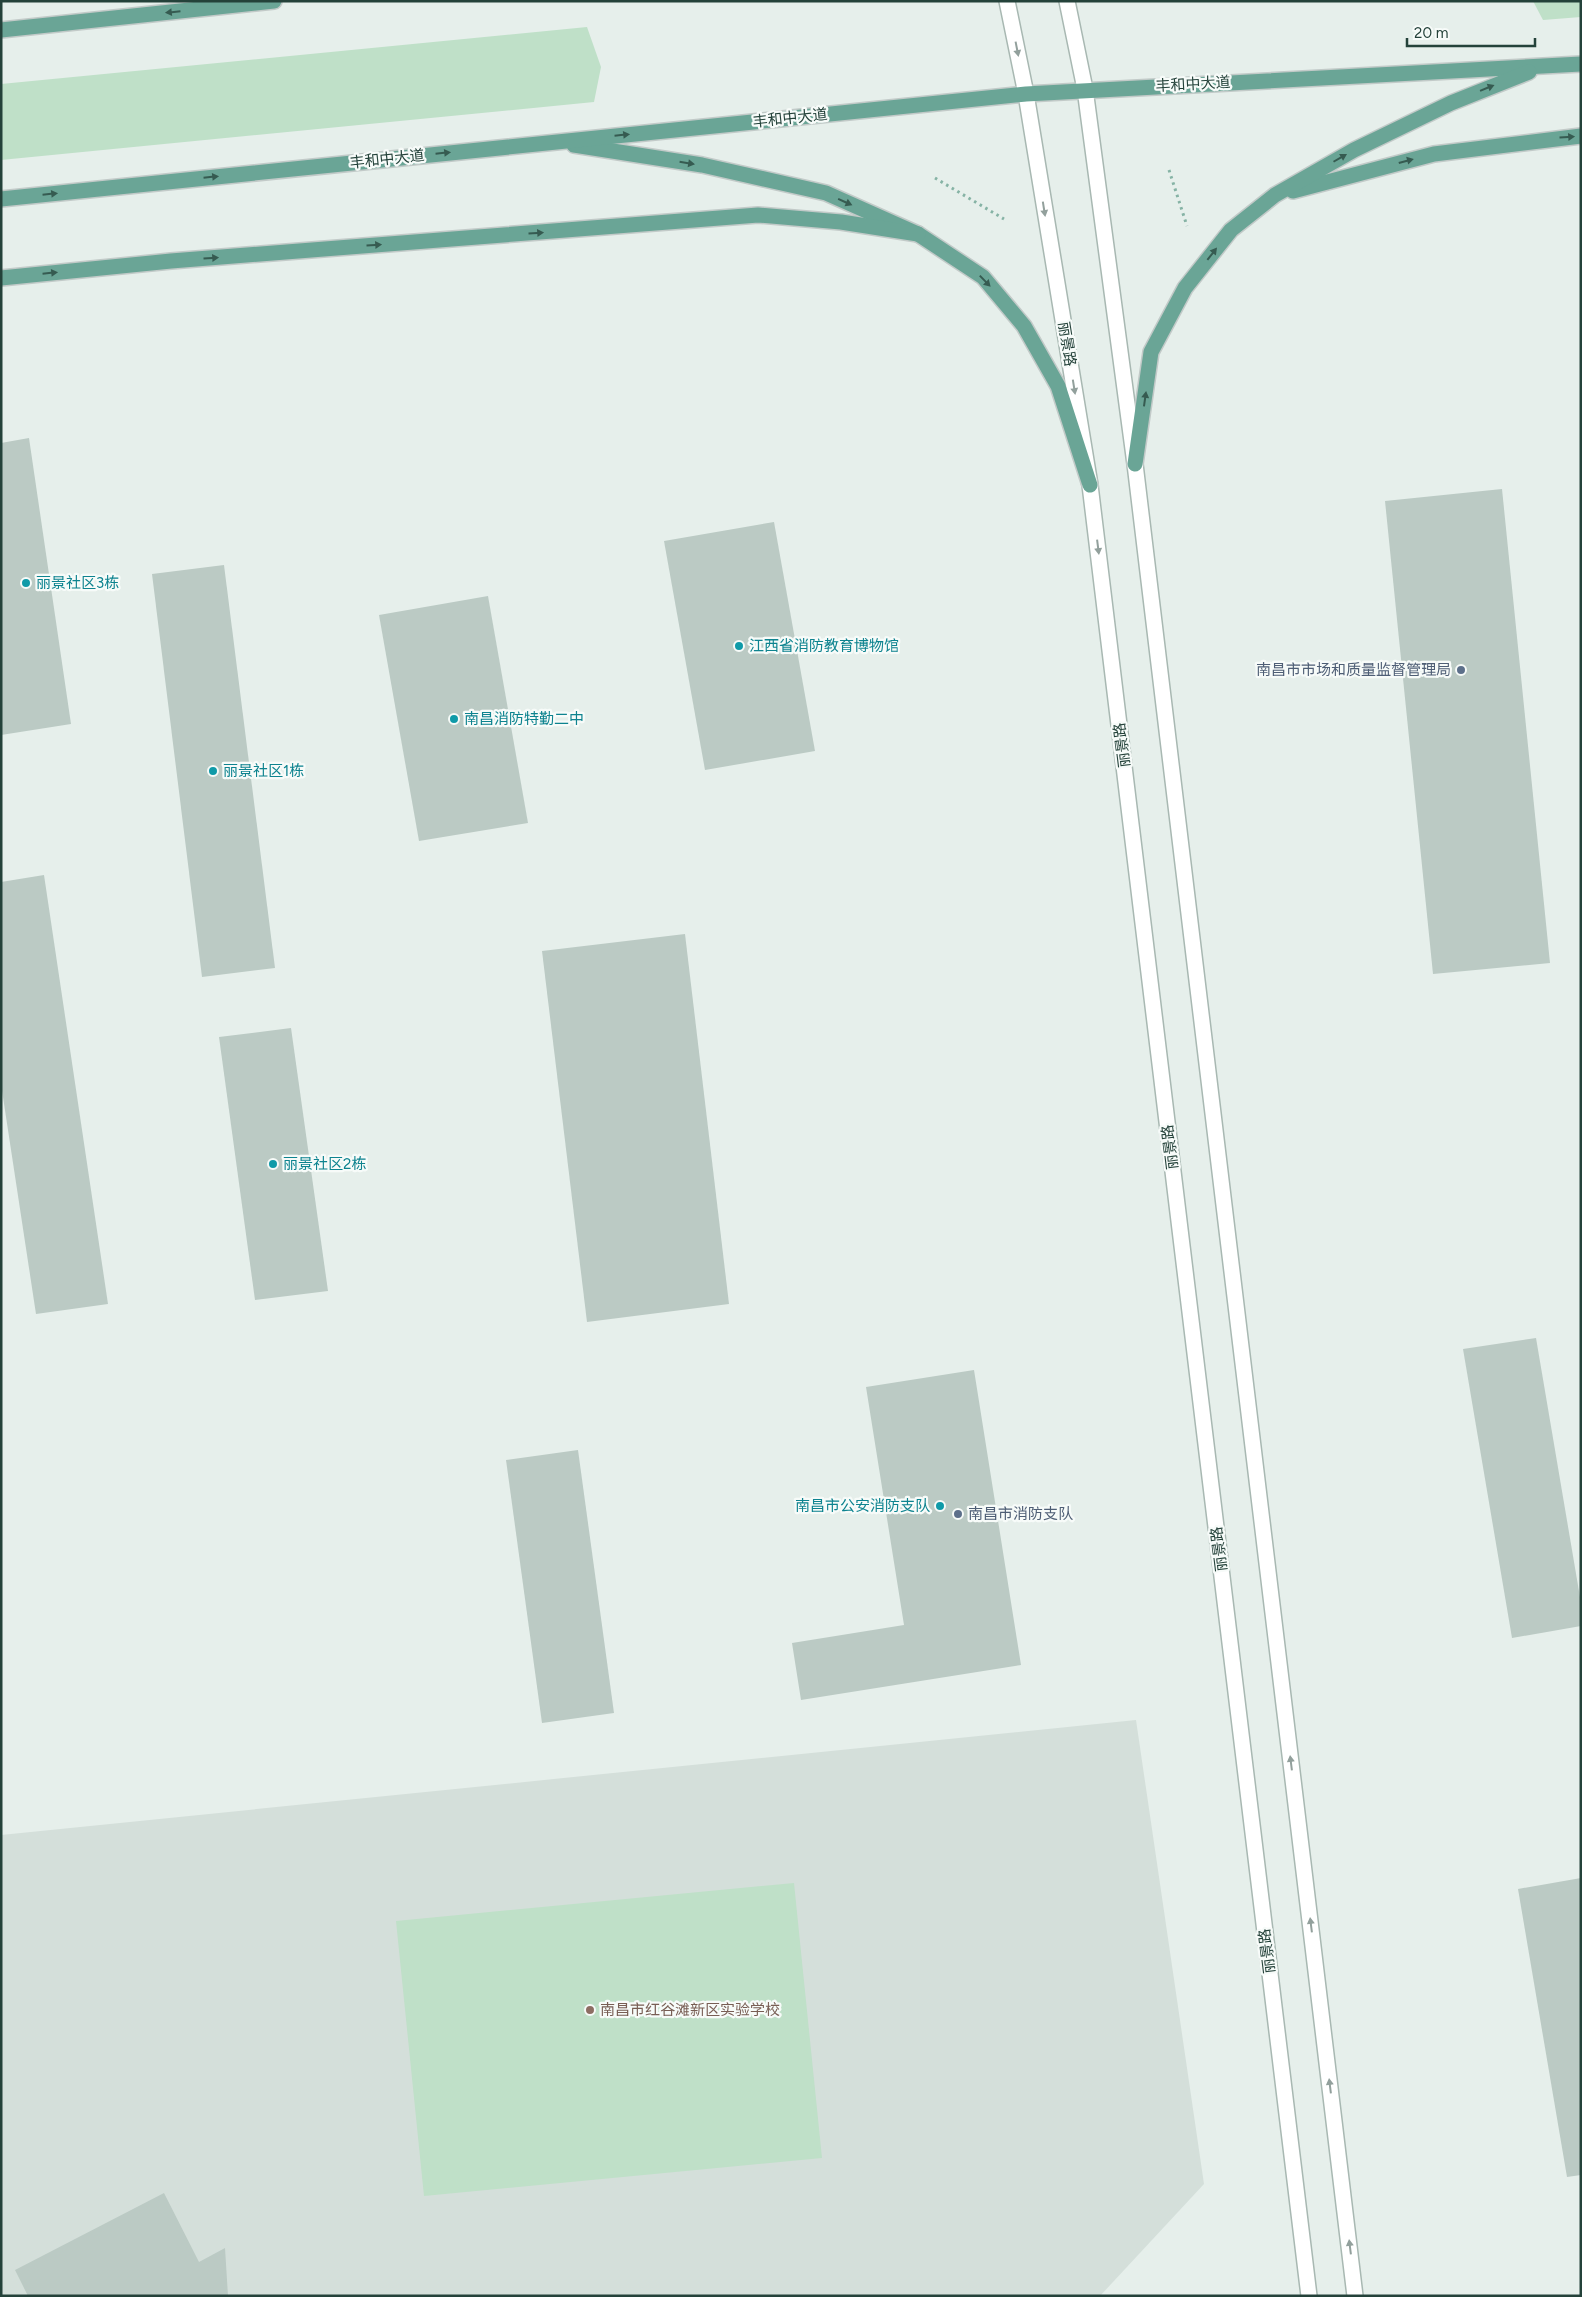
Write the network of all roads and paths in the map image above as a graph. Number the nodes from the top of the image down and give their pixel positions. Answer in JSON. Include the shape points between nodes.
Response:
{"nodes":[{"id":1,"x":274,"y":1,"type":"edge"},
{"id":2,"x":1007,"y":1,"type":"edge"},
{"id":3,"x":1067,"y":1,"type":"edge"},
{"id":4,"x":1,"y":30,"type":"edge"},
{"id":5,"x":1581,"y":64,"type":"edge"},
{"id":6,"x":1542,"y":67,"type":"junction"},
{"id":7,"x":1085,"y":89,"type":"junction"},
{"id":8,"x":1026,"y":94,"type":"junction"},
{"id":9,"x":1581,"y":136,"type":"edge"},
{"id":10,"x":553,"y":142,"type":"junction"},
{"id":11,"x":1168,"y":170,"type":"dead end"},
{"id":12,"x":935,"y":178,"type":"dead end"},
{"id":13,"x":1274,"y":195,"type":"junction"},
{"id":14,"x":1,"y":199,"type":"edge"},
{"id":15,"x":1004,"y":219,"type":"dead end"},
{"id":16,"x":1186,"y":226,"type":"dead end"},
{"id":17,"x":918,"y":234,"type":"junction"},
{"id":18,"x":1,"y":278,"type":"edge"},
{"id":19,"x":1135,"y":464,"type":"junction"},
{"id":20,"x":1090,"y":485,"type":"junction"},
{"id":21,"x":1309,"y":2296,"type":"edge"},
{"id":22,"x":1356,"y":2296,"type":"edge"}],
"edges":[{"from":1,"to":4,"type":"main road","one_way":true},
{"from":2,"to":8,"type":"street","name":"丽景路","one_way":true},
{"from":3,"to":7,"type":"street"},
{"from":5,"to":6,"type":"main road","name":"丰和中大道"},
{"from":6,"to":7,"type":"main road","name":"丰和中大道"},
{"from":13,"to":6,"type":"main road","one_way":true,"via":[[1354,150],[1451,103]]},
{"from":7,"to":8,"type":"main road","name":"丰和中大道"},
{"from":7,"to":19,"type":"street"},
{"from":10,"to":8,"type":"main road","name":"丰和中大道","one_way":true},
{"from":8,"to":20,"type":"street","name":"丽景路","one_way":true},
{"from":13,"to":9,"type":"main road","one_way":true,"via":[[1434,154]]},
{"from":14,"to":10,"type":"main road","name":"丰和中大道","one_way":true},
{"from":10,"to":17,"type":"main road","one_way":true,"via":[[702,165],[826,193]]},
{"from":11,"to":16,"type":"path"},
{"from":12,"to":15,"type":"path"},
{"from":19,"to":13,"type":"main road","one_way":true,"via":[[1151,352],[1185,288],[1231,230]]},
{"from":18,"to":17,"type":"main road","one_way":true,"via":[[171,261],[758,215],[841,222]]},
{"from":17,"to":20,"type":"main road","one_way":true,"via":[[983,277],[1024,326],[1058,386]]},
{"from":22,"to":19,"type":"street","one_way":true},
{"from":20,"to":21,"type":"street","name":"丽景路","one_way":true}]}
